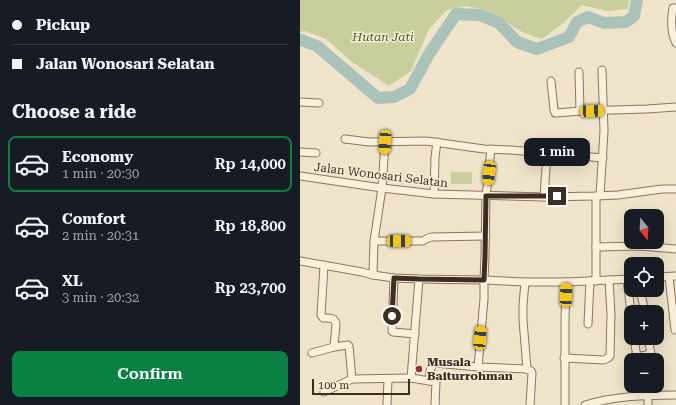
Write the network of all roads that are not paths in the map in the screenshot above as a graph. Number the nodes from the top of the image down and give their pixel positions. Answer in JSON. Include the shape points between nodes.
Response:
{"nodes":[{"id":1,"x":674,"y":5,"type":"edge"},
{"id":2,"x":676,"y":43,"type":"edge"},
{"id":3,"x":602,"y":70,"type":"dead end"},
{"id":4,"x":579,"y":72,"type":"dead end"},
{"id":5,"x":551,"y":81,"type":"dead end"},
{"id":6,"x":300,"y":102,"type":"edge"},
{"id":7,"x":319,"y":103,"type":"dead end"},
{"id":8,"x":676,"y":107,"type":"edge"},
{"id":9,"x":603,"y":110,"type":"junction"},
{"id":10,"x":580,"y":111,"type":"junction"},
{"id":11,"x":345,"y":139,"type":"dead end"},
{"id":12,"x":385,"y":142,"type":"junction"},
{"id":13,"x":437,"y":142,"type":"junction"},
{"id":14,"x":491,"y":149,"type":"junction"},
{"id":15,"x":300,"y":152,"type":"edge"},
{"id":16,"x":316,"y":153,"type":"dead end"},
{"id":17,"x":547,"y":153,"type":"junction"},
{"id":18,"x":603,"y":158,"type":"junction"},
{"id":19,"x":300,"y":176,"type":"edge"},
{"id":20,"x":382,"y":188,"type":"junction"},
{"id":21,"x":676,"y":189,"type":"edge"},
{"id":22,"x":434,"y":194,"type":"junction"},
{"id":23,"x":486,"y":196,"type":"junction"},
{"id":24,"x":598,"y":196,"type":"junction"},
{"id":25,"x":544,"y":197,"type":"junction"},
{"id":26,"x":486,"y":236,"type":"junction"},
{"id":27,"x":374,"y":240,"type":"junction"},
{"id":28,"x":596,"y":247,"type":"junction"},
{"id":29,"x":676,"y":249,"type":"edge"},
{"id":30,"x":300,"y":261,"type":"edge"},
{"id":31,"x":324,"y":265,"type":"junction"},
{"id":32,"x":373,"y":275,"type":"junction"},
{"id":33,"x":672,"y":276,"type":"edge"},
{"id":34,"x":394,"y":278,"type":"junction"},
{"id":35,"x":419,"y":279,"type":"junction"},
{"id":36,"x":624,"y":279,"type":"edge"},
{"id":37,"x":484,"y":280,"type":"junction"},
{"id":38,"x":609,"y":280,"type":"junction"},
{"id":39,"x":593,"y":281,"type":"junction"},
{"id":40,"x":525,"y":282,"type":"junction"},
{"id":41,"x":566,"y":282,"type":"junction"},
{"id":42,"x":588,"y":324,"type":"dead end"},
{"id":43,"x":675,"y":330,"type":"edge"},
{"id":44,"x":415,"y":334,"type":"junction"},
{"id":45,"x":635,"y":345,"type":"edge"},
{"id":46,"x":649,"y":345,"type":"edge"},
{"id":47,"x":334,"y":347,"type":"junction"},
{"id":48,"x":312,"y":353,"type":"dead end"},
{"id":49,"x":564,"y":358,"type":"junction"},
{"id":50,"x":478,"y":367,"type":"junction"},
{"id":51,"x":527,"y":369,"type":"junction"},
{"id":52,"x":388,"y":378,"type":"junction"},
{"id":53,"x":411,"y":378,"type":"junction"},
{"id":54,"x":352,"y":379,"type":"junction"},
{"id":55,"x":429,"y":381,"type":"junction"},
{"id":56,"x":324,"y":392,"type":"dead end"},
{"id":57,"x":676,"y":395,"type":"edge"},
{"id":58,"x":648,"y":396,"type":"junction"},
{"id":59,"x":623,"y":402,"type":"edge"},
{"id":60,"x":387,"y":405,"type":"edge"},
{"id":61,"x":435,"y":405,"type":"edge"},
{"id":62,"x":530,"y":405,"type":"edge"},
{"id":63,"x":565,"y":405,"type":"edge"},
{"id":64,"x":585,"y":405,"type":"edge"},
{"id":65,"x":648,"y":405,"type":"edge"}],
"edges":[{"from":1,"to":2,"type":"street","via":[[672,32]]},
{"from":3,"to":9,"type":"street"},
{"from":4,"to":10,"type":"street"},
{"from":5,"to":10,"type":"street","via":[[555,112]]},
{"from":6,"to":7,"type":"street"},
{"from":8,"to":9,"type":"street"},
{"from":9,"to":10,"type":"street"},
{"from":9,"to":18,"type":"street"},
{"from":11,"to":12,"type":"street"},
{"from":12,"to":13,"type":"street"},
{"from":12,"to":20,"type":"street"},
{"from":13,"to":14,"type":"street"},
{"from":13,"to":22,"type":"street"},
{"from":14,"to":17,"type":"street"},
{"from":14,"to":23,"type":"street"},
{"from":15,"to":16,"type":"street"},
{"from":17,"to":18,"type":"street"},
{"from":17,"to":25,"type":"street"},
{"from":18,"to":24,"type":"street"},
{"from":19,"to":20,"type":"street","name":"Jalan Wonosari Selatan"},
{"from":20,"to":22,"type":"street","name":"Jalan Wonosari Selatan"},
{"from":20,"to":27,"type":"street"},
{"from":21,"to":24,"type":"street","name":"Jalan Wonosari Selatan"},
{"from":22,"to":23,"type":"street","name":"Jalan Wonosari Selatan"},
{"from":23,"to":25,"type":"street","name":"Jalan Wonosari Selatan"},
{"from":23,"to":26,"type":"street"},
{"from":24,"to":25,"type":"street","name":"Jalan Wonosari Selatan"},
{"from":24,"to":28,"type":"street"},
{"from":26,"to":27,"type":"street","via":[[432,237],[423,241]]},
{"from":26,"to":37,"type":"street"},
{"from":27,"to":32,"type":"street"},
{"from":28,"to":29,"type":"street","via":[[640,246]]},
{"from":28,"to":39,"type":"street"},
{"from":30,"to":31,"type":"street"},
{"from":31,"to":32,"type":"street"},
{"from":31,"to":47,"type":"street","via":[[321,316],[335,320]]},
{"from":32,"to":34,"type":"street"},
{"from":33,"to":43,"type":"street"},
{"from":34,"to":35,"type":"street"},
{"from":34,"to":44,"type":"street","via":[[392,331]]},
{"from":35,"to":37,"type":"street"},
{"from":35,"to":44,"type":"street"},
{"from":36,"to":38,"type":"street"},
{"from":37,"to":40,"type":"street"},
{"from":37,"to":50,"type":"street"},
{"from":38,"to":39,"type":"street"},
{"from":38,"to":49,"type":"street","via":[[610,356],[604,360]]},
{"from":39,"to":41,"type":"street"},
{"from":39,"to":42,"type":"street"},
{"from":40,"to":41,"type":"street"},
{"from":40,"to":51,"type":"street","via":[[523,320]]},
{"from":41,"to":49,"type":"street"},
{"from":44,"to":53,"type":"street"},
{"from":45,"to":46,"type":"street","via":[[637,357],[651,354]]},
{"from":47,"to":48,"type":"street"},
{"from":47,"to":54,"type":"street","via":[[349,346]]},
{"from":49,"to":63,"type":"street"},
{"from":50,"to":51,"type":"street"},
{"from":50,"to":55,"type":"street","via":[[433,363]]},
{"from":51,"to":62,"type":"street","via":[[532,373]]},
{"from":52,"to":53,"type":"street"},
{"from":52,"to":54,"type":"street"},
{"from":52,"to":60,"type":"street"},
{"from":53,"to":55,"type":"street"},
{"from":54,"to":56,"type":"street"},
{"from":55,"to":61,"type":"street","via":[[436,382]]},
{"from":57,"to":58,"type":"street"},
{"from":58,"to":59,"type":"street"},
{"from":58,"to":65,"type":"street"},
{"from":59,"to":64,"type":"street","via":[[599,401]]}]}
